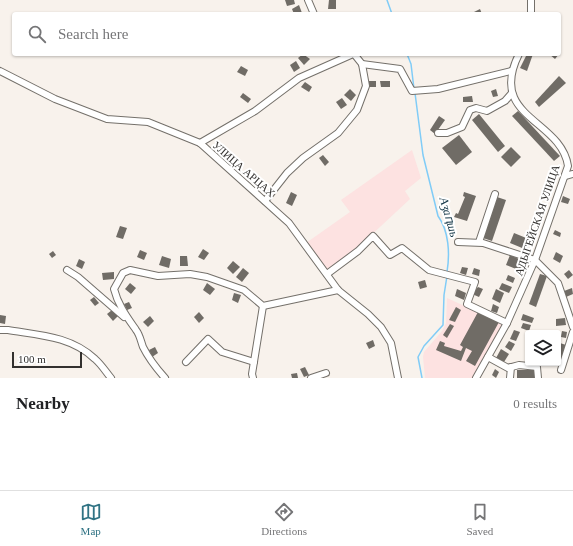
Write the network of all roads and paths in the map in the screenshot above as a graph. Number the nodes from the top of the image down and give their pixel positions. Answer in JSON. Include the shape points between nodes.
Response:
{"nodes":[{"id":1,"x":308,"y":0,"type":"edge"},
{"id":2,"x":531,"y":0,"type":"edge"},
{"id":3,"x":313,"y":12,"type":"edge"},
{"id":4,"x":531,"y":12,"type":"edge"},
{"id":5,"x":348,"y":56,"type":"edge"},
{"id":6,"x":355,"y":56,"type":"edge"},
{"id":7,"x":517,"y":56,"type":"edge"},
{"id":8,"x":362,"y":64,"type":"junction"},
{"id":9,"x":0,"y":71,"type":"edge"},
{"id":10,"x":511,"y":72,"type":"junction"},
{"id":11,"x":512,"y":93,"type":"junction"},
{"id":12,"x":438,"y":133,"type":"dead end"},
{"id":13,"x":200,"y":143,"type":"junction"},
{"id":14,"x":573,"y":174,"type":"edge"},
{"id":15,"x":565,"y":176,"type":"junction"},
{"id":16,"x":495,"y":194,"type":"dead end"},
{"id":17,"x":265,"y":201,"type":"junction"},
{"id":18,"x":458,"y":242,"type":"dead end"},
{"id":19,"x":479,"y":242,"type":"junction"},
{"id":20,"x":536,"y":260,"type":"junction"},
{"id":21,"x":67,"y":270,"type":"dead end"},
{"id":22,"x":327,"y":274,"type":"junction"},
{"id":23,"x":338,"y":290,"type":"junction"},
{"id":24,"x":263,"y":306,"type":"junction"},
{"id":25,"x":128,"y":320,"type":"junction"},
{"id":26,"x":507,"y":324,"type":"junction"},
{"id":27,"x":573,"y":327,"type":"edge"},
{"id":28,"x":0,"y":330,"type":"edge"},
{"id":29,"x":573,"y":332,"type":"edge"},
{"id":30,"x":488,"y":357,"type":"junction"},
{"id":31,"x":186,"y":362,"type":"dead end"},
{"id":32,"x":254,"y":362,"type":"junction"},
{"id":33,"x":511,"y":367,"type":"junction"},
{"id":34,"x":561,"y":370,"type":"dead end"},
{"id":35,"x":326,"y":373,"type":"dead end"},
{"id":36,"x":111,"y":378,"type":"edge"},
{"id":37,"x":165,"y":378,"type":"edge"},
{"id":38,"x":253,"y":378,"type":"edge"},
{"id":39,"x":311,"y":378,"type":"edge"},
{"id":40,"x":398,"y":378,"type":"edge"},
{"id":41,"x":476,"y":378,"type":"edge"},
{"id":42,"x":510,"y":378,"type":"edge"},
{"id":43,"x":538,"y":378,"type":"edge"}],
"edges":[{"from":1,"to":3,"type":"street"},
{"from":2,"to":4,"type":"street"},
{"from":5,"to":13,"type":"street","via":[[299,78],[255,111]]},
{"from":6,"to":8,"type":"street"},
{"from":7,"to":10,"type":"street","name":"АДЫГЕЙСКАЯ УЛИЦА"},
{"from":8,"to":10,"type":"street","via":[[400,69],[412,91],[438,89]]},
{"from":8,"to":17,"type":"street","via":[[366,86],[357,110],[338,133],[287,173]]},
{"from":9,"to":13,"type":"street","name":"УЛИЦА АРЦАХ","via":[[55,99],[107,119],[148,122]]},
{"from":10,"to":11,"type":"street","name":"АДЫГЕЙСКАЯ УЛИЦА"},
{"from":11,"to":12,"type":"street","via":[[486,111],[476,108],[470,110],[462,127],[447,133]]},
{"from":11,"to":15,"type":"street","name":"АДЫГЕЙСКАЯ УЛИЦА","via":[[518,105],[557,144],[565,156],[568,166]]},
{"from":13,"to":17,"type":"street","name":"УЛИЦА АРЦАХ"},
{"from":14,"to":15,"type":"street"},
{"from":15,"to":20,"type":"street","name":"АДЫГЕЙСКАЯ УЛИЦА"},
{"from":16,"to":19,"type":"street"},
{"from":17,"to":22,"type":"street","name":"УЛИЦА АРЦАХ","via":[[289,223]]},
{"from":18,"to":19,"type":"street"},
{"from":19,"to":20,"type":"street"},
{"from":20,"to":26,"type":"street","name":"АДЫГЕЙСКАЯ УЛИЦА"},
{"from":20,"to":27,"type":"street","via":[[558,283]]},
{"from":21,"to":25,"type":"street"},
{"from":22,"to":23,"type":"street","name":"УЛИЦА АРЦАХ"},
{"from":22,"to":26,"type":"street","via":[[373,236],[390,255],[402,248],[423,267],[475,282],[468,304]]},
{"from":23,"to":24,"type":"street"},
{"from":23,"to":40,"type":"street","name":"УЛИЦА АРЦАХ","via":[[381,327],[391,343]]},
{"from":24,"to":25,"type":"street","via":[[244,290],[207,277],[190,274],[158,276],[130,270],[123,273],[114,289]]},
{"from":24,"to":32,"type":"street"},
{"from":25,"to":37,"type":"street","via":[[136,330],[153,364]]},
{"from":26,"to":30,"type":"street","name":"АДЫГЕЙСКАЯ УЛИЦА"},
{"from":28,"to":36,"type":"street","via":[[60,338],[74,344],[95,359]]},
{"from":29,"to":34,"type":"street"},
{"from":30,"to":33,"type":"street","via":[[508,368]]},
{"from":30,"to":41,"type":"street","name":"АДЫГЕЙСКАЯ УЛИЦА"},
{"from":31,"to":32,"type":"street","via":[[208,339],[222,352]]},
{"from":32,"to":38,"type":"street"},
{"from":33,"to":42,"type":"street"},
{"from":33,"to":43,"type":"street","via":[[537,367]]},
{"from":35,"to":39,"type":"street"}]}
